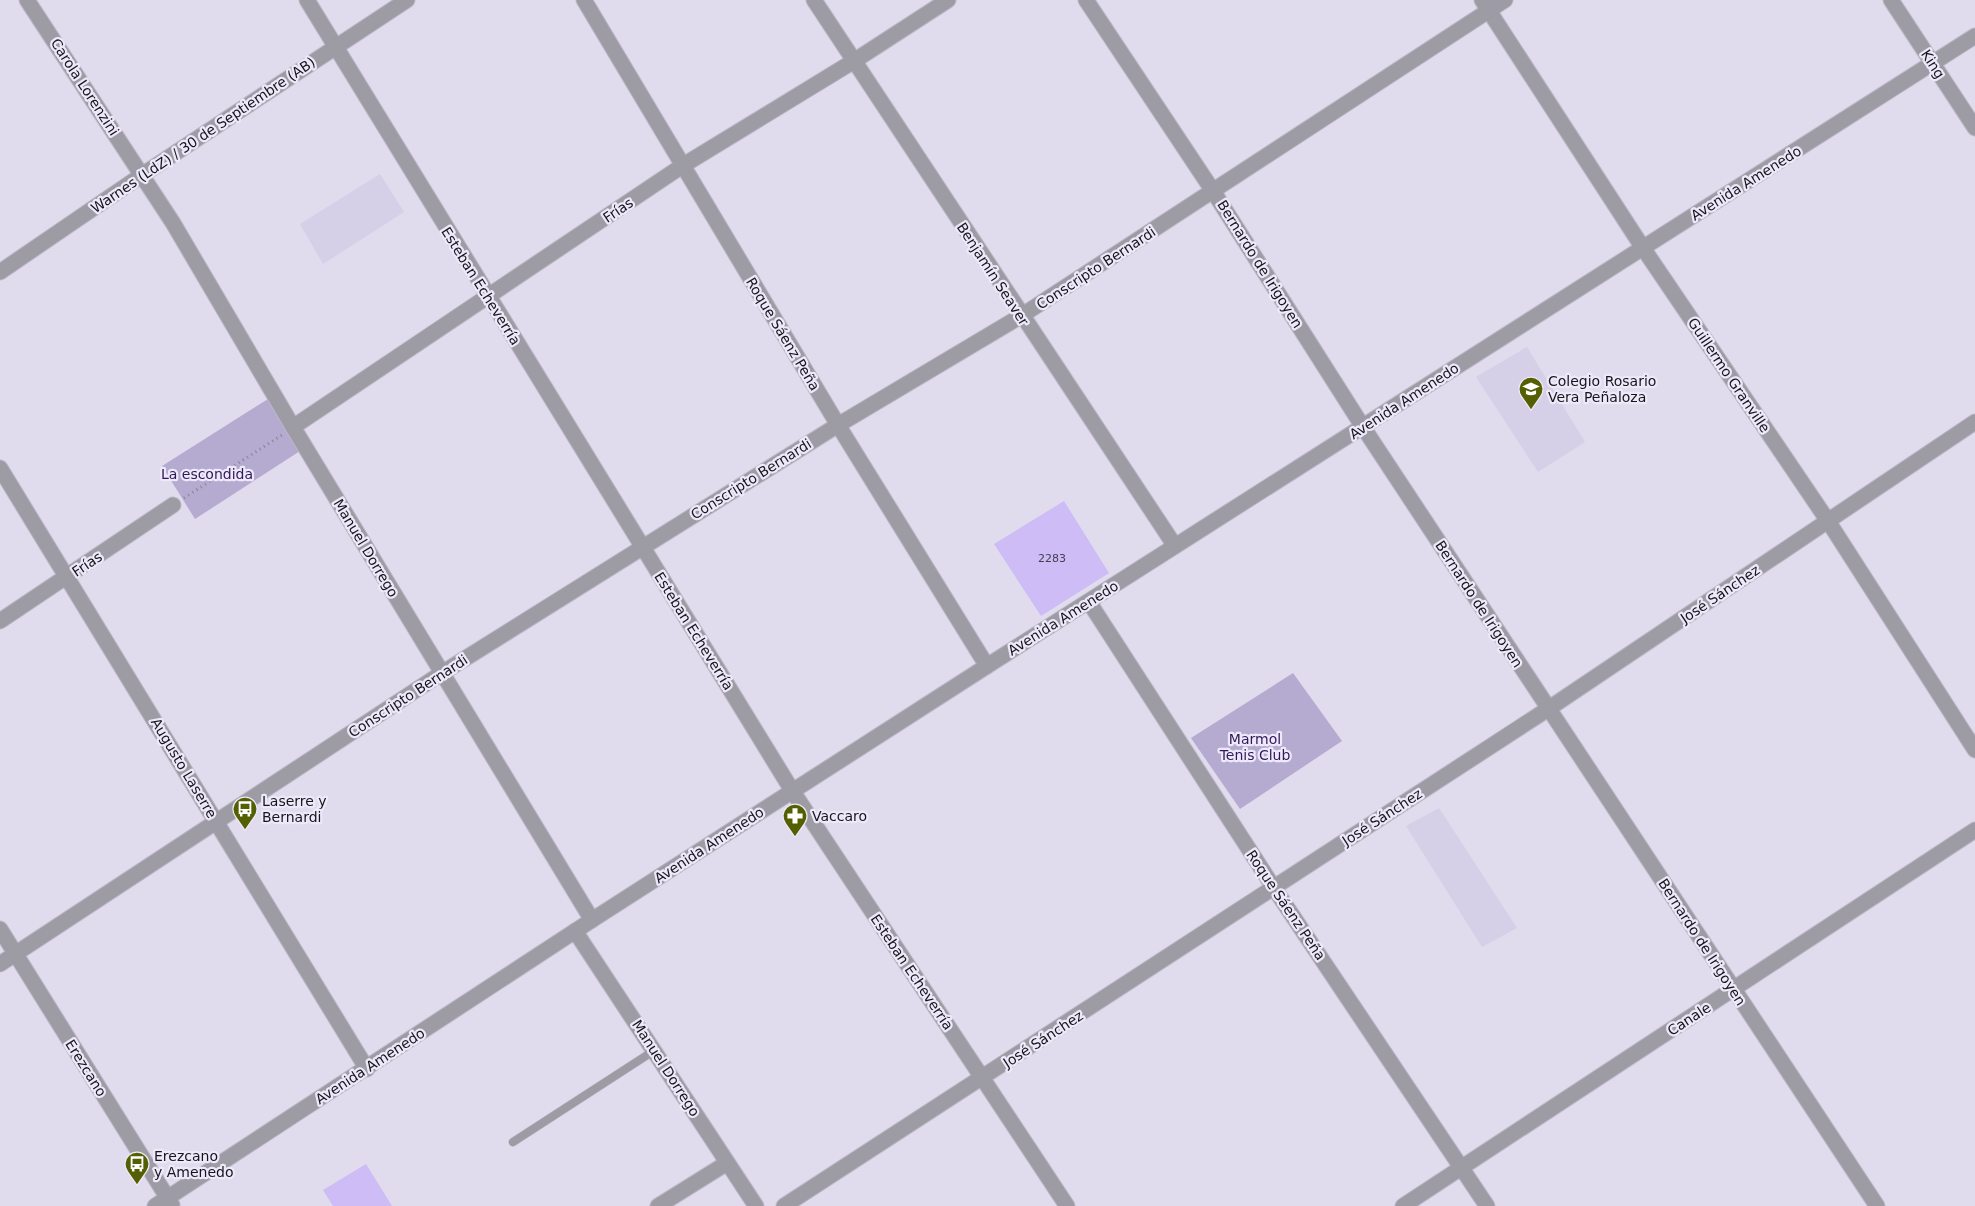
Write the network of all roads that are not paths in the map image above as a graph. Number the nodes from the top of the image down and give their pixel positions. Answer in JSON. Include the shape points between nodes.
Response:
{"nodes":[{"id":1,"x":27,"y":0,"type":"edge"},
{"id":2,"x":307,"y":0,"type":"edge"},
{"id":3,"x":407,"y":0,"type":"edge"},
{"id":4,"x":584,"y":0,"type":"edge"},
{"id":5,"x":814,"y":0,"type":"edge"},
{"id":6,"x":948,"y":0,"type":"edge"},
{"id":7,"x":1086,"y":0,"type":"edge"},
{"id":8,"x":1505,"y":0,"type":"edge"},
{"id":9,"x":1891,"y":0,"type":"edge"},
{"id":10,"x":1486,"y":5,"type":"edge"},
{"id":11,"x":1975,"y":36,"type":"edge"},
{"id":12,"x":335,"y":46,"type":"junction"},
{"id":13,"x":854,"y":61,"type":"junction"},
{"id":14,"x":1933,"y":64,"type":"junction"},
{"id":15,"x":1975,"y":128,"type":"edge"},
{"id":16,"x":682,"y":166,"type":"junction"},
{"id":17,"x":142,"y":175,"type":"junction"},
{"id":18,"x":1214,"y":191,"type":"junction"},
{"id":19,"x":1643,"y":248,"type":"junction"},
{"id":20,"x":0,"y":272,"type":"edge"},
{"id":21,"x":488,"y":297,"type":"junction"},
{"id":22,"x":1021,"y":316,"type":"junction"},
{"id":23,"x":1975,"y":422,"type":"edge"},
{"id":24,"x":838,"y":425,"type":"junction"},
{"id":25,"x":293,"y":427,"type":"junction"},
{"id":26,"x":1363,"y":427,"type":"junction"},
{"id":27,"x":0,"y":468,"type":"edge"},
{"id":28,"x":173,"y":505,"type":"road end"},
{"id":29,"x":1828,"y":522,"type":"junction"},
{"id":30,"x":1175,"y":546,"type":"junction"},
{"id":31,"x":643,"y":547,"type":"junction"},
{"id":32,"x":68,"y":576,"type":"junction"},
{"id":33,"x":1089,"y":602,"type":"junction"},
{"id":34,"x":0,"y":621,"type":"edge"},
{"id":35,"x":987,"y":666,"type":"junction"},
{"id":36,"x":442,"y":673,"type":"junction"},
{"id":37,"x":1548,"y":708,"type":"junction"},
{"id":38,"x":1975,"y":750,"type":"edge"},
{"id":39,"x":793,"y":792,"type":"junction"},
{"id":40,"x":217,"y":822,"type":"junction"},
{"id":41,"x":1975,"y":830,"type":"edge"},
{"id":42,"x":1274,"y":888,"type":"junction"},
{"id":43,"x":592,"y":920,"type":"junction"},
{"id":44,"x":0,"y":929,"type":"edge"},
{"id":45,"x":575,"y":931,"type":"junction"},
{"id":46,"x":16,"y":955,"type":"junction"},
{"id":47,"x":0,"y":964,"type":"edge"},
{"id":48,"x":1734,"y":990,"type":"junction"},
{"id":49,"x":655,"y":1050,"type":"junction"},
{"id":50,"x":367,"y":1069,"type":"junction"},
{"id":51,"x":983,"y":1078,"type":"junction"},
{"id":52,"x":513,"y":1142,"type":"dead end"},
{"id":53,"x":727,"y":1163,"type":"junction"},
{"id":54,"x":1462,"y":1166,"type":"junction"},
{"id":55,"x":165,"y":1203,"type":"edge"},
{"id":56,"x":658,"y":1206,"type":"edge"},
{"id":57,"x":756,"y":1206,"type":"edge"},
{"id":58,"x":784,"y":1206,"type":"edge"},
{"id":59,"x":1067,"y":1206,"type":"edge"},
{"id":60,"x":1403,"y":1206,"type":"edge"},
{"id":61,"x":1487,"y":1206,"type":"edge"},
{"id":62,"x":1877,"y":1206,"type":"edge"}],
"edges":[{"from":1,"to":17,"type":"street","name":"Carola Lorenzini"},
{"from":2,"to":12,"type":"street","name":"Esteban Echeverría"},
{"from":3,"to":12,"type":"street","name":"Warnes (LdZ) / 30 de Septiembre (AB)"},
{"from":4,"to":16,"type":"street","name":"Roque Sáenz Peña"},
{"from":5,"to":13,"type":"street","name":"Benjamín Seaver"},
{"from":6,"to":13,"type":"street","name":"Frías"},
{"from":7,"to":18,"type":"street","name":"Bernardo de Irigoyen"},
{"from":8,"to":10,"type":"street","name":"Conscripto Bernardi"},
{"from":9,"to":14,"type":"street","name":"King"},
{"from":10,"to":18,"type":"street","name":"Conscripto Bernardi"},
{"from":10,"to":19,"type":"street","name":"Guillermo Granville"},
{"from":11,"to":14,"type":"street","name":"Avenida Amenedo"},
{"from":12,"to":17,"type":"street","name":"Warnes (LdZ) / 30 de Septiembre (AB)"},
{"from":12,"to":21,"type":"street","name":"Esteban Echeverría"},
{"from":13,"to":16,"type":"street","name":"Frías"},
{"from":13,"to":22,"type":"street","name":"Benjamín Seaver"},
{"from":14,"to":15,"type":"street","name":"King"},
{"from":14,"to":19,"type":"street","name":"Avenida Amenedo"},
{"from":16,"to":21,"type":"street","name":"Frías"},
{"from":16,"to":24,"type":"street","name":"Roque Sáenz Peña"},
{"from":17,"to":20,"type":"street","name":"Warnes (LdZ) / 30 de Septiembre (AB)"},
{"from":17,"to":25,"type":"street","name":"Manuel Dorrego"},
{"from":18,"to":22,"type":"street","name":"Conscripto Bernardi"},
{"from":18,"to":26,"type":"street","name":"Bernardo de Irigoyen"},
{"from":19,"to":26,"type":"street","name":"Avenida Amenedo"},
{"from":19,"to":29,"type":"street","name":"Guillermo Granville"},
{"from":21,"to":25,"type":"street","name":"Frías"},
{"from":21,"to":31,"type":"street","name":"Esteban Echeverría"},
{"from":22,"to":24,"type":"street","name":"Conscripto Bernardi"},
{"from":22,"to":30,"type":"street","name":"Benjamín Seaver"},
{"from":23,"to":29,"type":"street","name":"José Sánchez"},
{"from":24,"to":31,"type":"street","name":"Conscripto Bernardi"},
{"from":24,"to":35,"type":"street","name":"Roque Sáenz Peña"},
{"from":25,"to":36,"type":"street","name":"Manuel Dorrego"},
{"from":26,"to":30,"type":"street","name":"Avenida Amenedo"},
{"from":26,"to":37,"type":"street","name":"Bernardo de Irigoyen"},
{"from":27,"to":32,"type":"street","name":"Augusto Laserre"},
{"from":28,"to":32,"type":"street","name":"Frías"},
{"from":29,"to":37,"type":"street","name":"José Sánchez"},
{"from":29,"to":38,"type":"street","name":"Guillermo Granville"},
{"from":30,"to":33,"type":"street","name":"Avenida Amenedo"},
{"from":31,"to":36,"type":"street","name":"Conscripto Bernardi"},
{"from":31,"to":39,"type":"street","name":"Esteban Echeverría"},
{"from":32,"to":34,"type":"street","name":"Frías"},
{"from":32,"to":40,"type":"street","name":"Augusto Laserre"},
{"from":33,"to":35,"type":"street","name":"Avenida Amenedo"},
{"from":33,"to":42,"type":"street","name":"Roque Sáenz Peña"},
{"from":35,"to":39,"type":"street","name":"Avenida Amenedo"},
{"from":36,"to":40,"type":"street","name":"Conscripto Bernardi"},
{"from":36,"to":43,"type":"street","name":"Manuel Dorrego"},
{"from":37,"to":42,"type":"street","name":"José Sánchez"},
{"from":37,"to":48,"type":"street","name":"Bernardo de Irigoyen"},
{"from":39,"to":43,"type":"street","name":"Avenida Amenedo"},
{"from":39,"to":51,"type":"street","name":"Esteban Echeverría"},
{"from":40,"to":46,"type":"street","name":"Conscripto Bernardi"},
{"from":40,"to":50,"type":"street","name":"Augusto Laserre"},
{"from":41,"to":48,"type":"street","name":"Canale"},
{"from":42,"to":51,"type":"street","name":"José Sánchez"},
{"from":42,"to":54,"type":"street","name":"Roque Sáenz Peña"},
{"from":43,"to":45,"type":"street","name":"Avenida Amenedo"},
{"from":44,"to":46,"type":"street","name":"Erezcano"},
{"from":45,"to":49,"type":"street","name":"Manuel Dorrego"},
{"from":45,"to":50,"type":"street","name":"Avenida Amenedo"},
{"from":46,"to":47,"type":"street","name":"Conscripto Bernardi"},
{"from":46,"to":55,"type":"street","name":"Erezcano"},
{"from":48,"to":54,"type":"street","name":"Canale"},
{"from":48,"to":62,"type":"street","name":"Bernardo de Irigoyen"},
{"from":49,"to":52,"type":"lane"},
{"from":49,"to":53,"type":"street","name":"Manuel Dorrego"},
{"from":50,"to":55,"type":"street","name":"Avenida Amenedo"},
{"from":51,"to":58,"type":"street","name":"José Sánchez"},
{"from":51,"to":59,"type":"street","name":"Esteban Echeverría"},
{"from":53,"to":56,"type":"street"},
{"from":53,"to":57,"type":"street","name":"Manuel Dorrego"},
{"from":54,"to":60,"type":"street","name":"Canale"},
{"from":54,"to":61,"type":"street","name":"Roque Sáenz Peña"}]}
